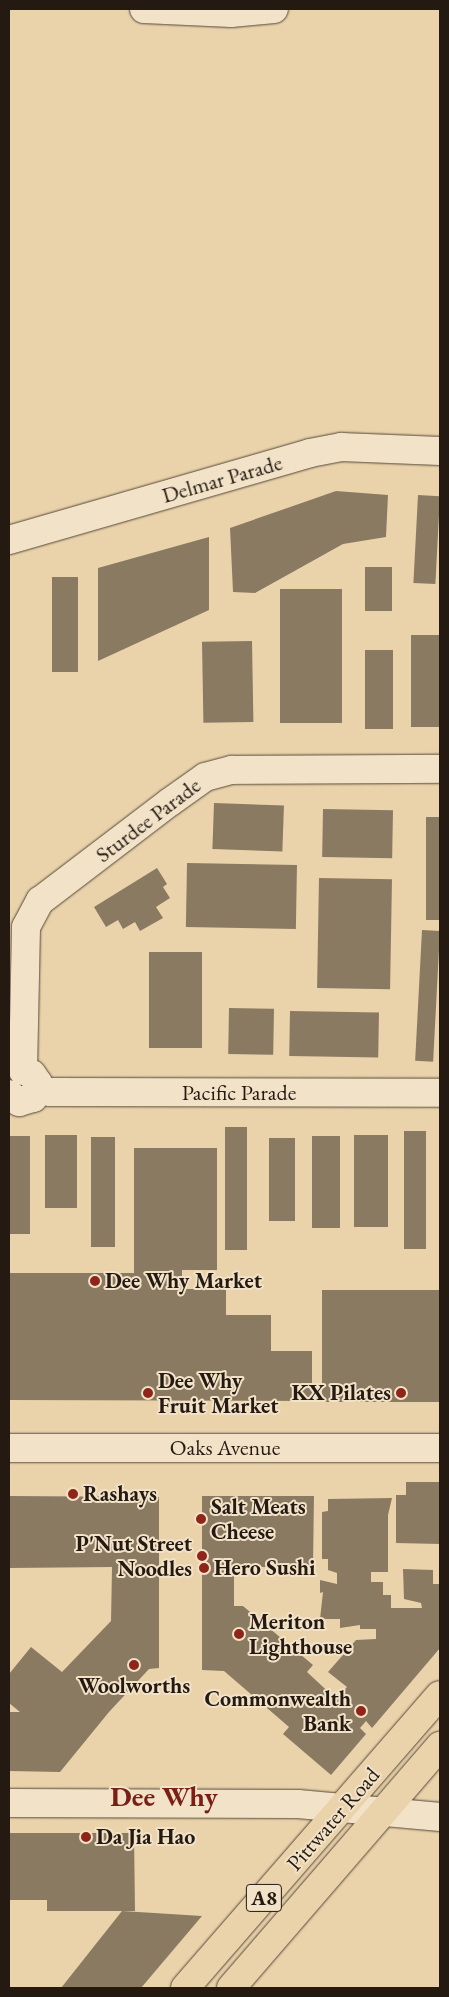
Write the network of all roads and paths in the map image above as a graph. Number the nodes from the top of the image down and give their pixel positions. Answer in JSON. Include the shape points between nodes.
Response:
{"nodes":[{"id":1,"x":144,"y":9,"type":"edge"},
{"id":2,"x":274,"y":9,"type":"edge"},
{"id":3,"x":440,"y":450,"type":"edge"},
{"id":4,"x":9,"y":540,"type":"edge"},
{"id":5,"x":440,"y":769,"type":"edge"},
{"id":6,"x":23,"y":1079,"type":"edge"},
{"id":7,"x":9,"y":1094,"type":"edge"},
{"id":8,"x":440,"y":1094,"type":"edge"},
{"id":9,"x":9,"y":1448,"type":"edge"},
{"id":10,"x":440,"y":1448,"type":"edge"},
{"id":11,"x":440,"y":1695,"type":"edge"},
{"id":12,"x":440,"y":1746,"type":"edge"},
{"id":13,"x":9,"y":1802,"type":"edge"},
{"id":14,"x":342,"y":1807,"type":"junction"},
{"id":15,"x":386,"y":1811,"type":"junction"},
{"id":16,"x":440,"y":1817,"type":"edge"},
{"id":17,"x":185,"y":1988,"type":"edge"},
{"id":18,"x":231,"y":1988,"type":"edge"}],
"edges":[{"from":1,"to":2,"type":"street","via":[[231,13]]},
{"from":3,"to":4,"type":"street","name":"Delmar Parade","via":[[341,447],[310,453]]},
{"from":5,"to":6,"type":"street","name":"Sturdee Parade","via":[[232,770],[205,777],[177,797],[40,901],[26,927]]},
{"from":6,"to":7,"type":"street","via":[[33,1098],[24,1102],[14,1100]]},
{"from":6,"to":8,"type":"street","name":"Pacific Parade","via":[[50,1092]]},
{"from":9,"to":10,"type":"street","name":"Oaks Avenue"},
{"from":11,"to":14,"type":"highway","name":"Pittwater Road","number":"A8"},
{"from":12,"to":15,"type":"highway","name":"Pittwater Road","number":"A8"},
{"from":13,"to":14,"type":"street"},
{"from":14,"to":15,"type":"street"},
{"from":14,"to":17,"type":"highway","name":"Pittwater Road","number":"A8"},
{"from":15,"to":16,"type":"street"},
{"from":15,"to":18,"type":"highway","name":"Pittwater Road","number":"A8"}]}
